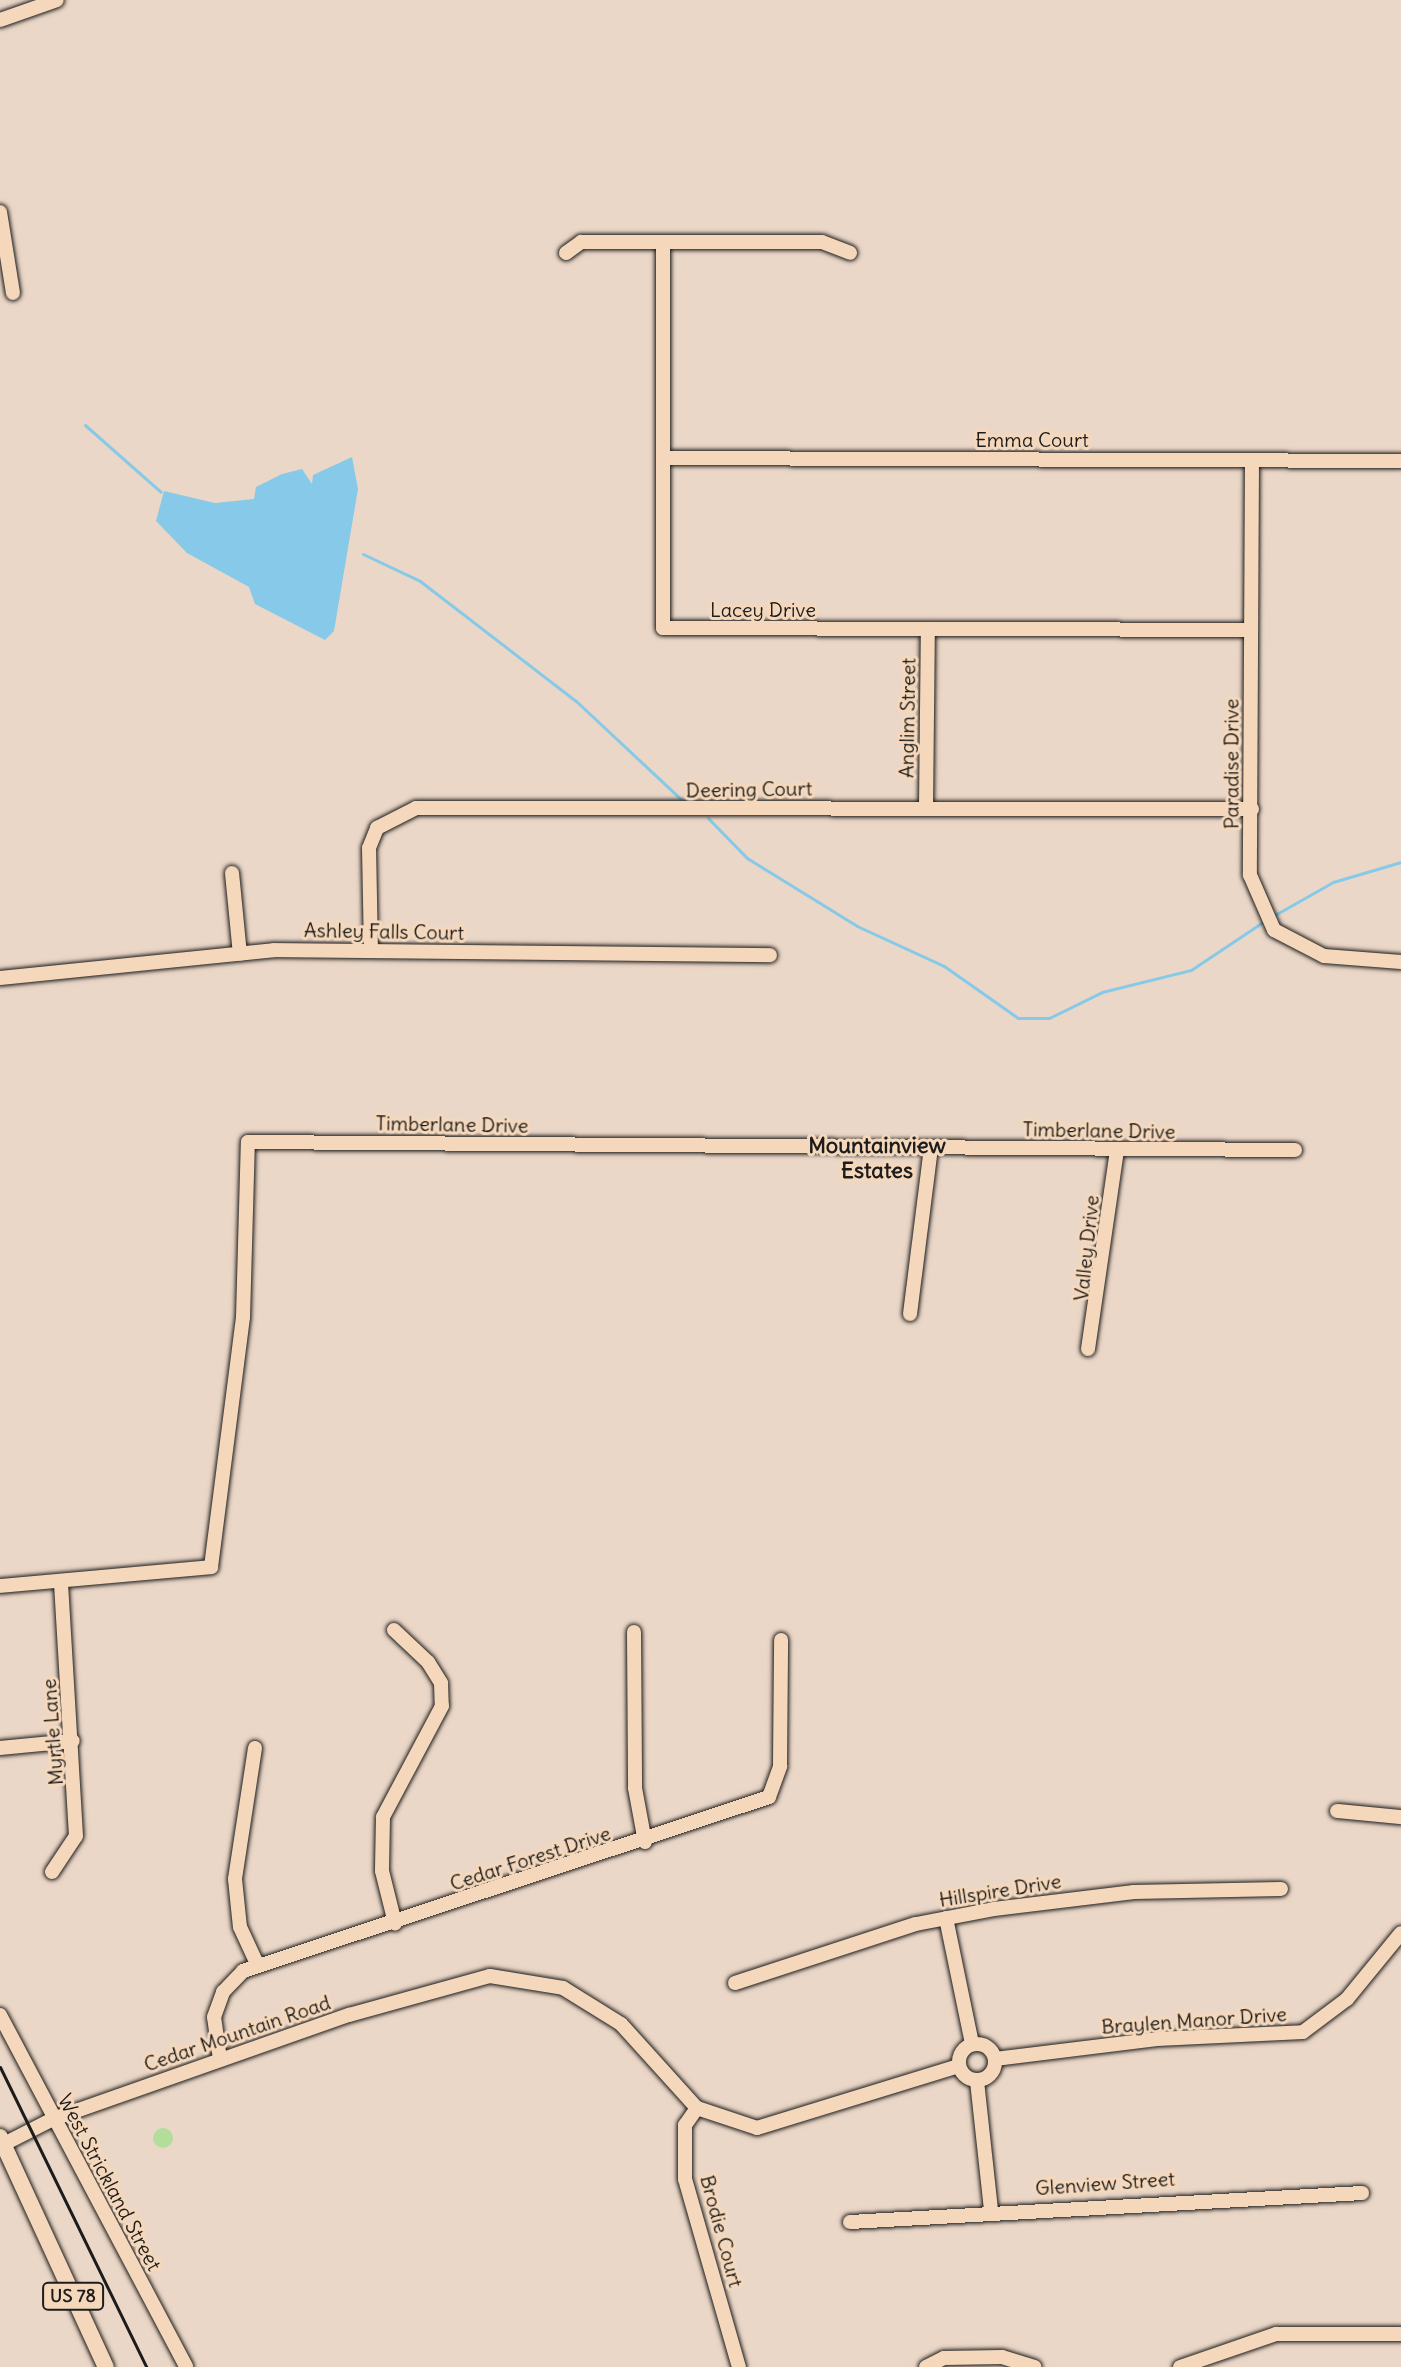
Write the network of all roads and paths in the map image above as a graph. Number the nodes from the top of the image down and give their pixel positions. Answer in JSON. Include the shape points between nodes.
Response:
{"nodes":[{"id":1,"x":57,"y":0,"type":"edge"},
{"id":2,"x":0,"y":20,"type":"edge"},
{"id":3,"x":0,"y":212,"type":"edge"},
{"id":4,"x":663,"y":242,"type":"junction"},
{"id":5,"x":566,"y":253,"type":"dead end"},
{"id":6,"x":850,"y":253,"type":"dead end"},
{"id":7,"x":13,"y":293,"type":"dead end"},
{"id":8,"x":664,"y":458,"type":"junction"},
{"id":9,"x":1252,"y":460,"type":"junction"},
{"id":10,"x":1401,"y":461,"type":"edge"},
{"id":11,"x":928,"y":629,"type":"junction"},
{"id":12,"x":1251,"y":630,"type":"junction"},
{"id":13,"x":926,"y":808,"type":"junction"},
{"id":14,"x":1252,"y":809,"type":"junction"},
{"id":15,"x":232,"y":873,"type":"dead end"},
{"id":16,"x":371,"y":951,"type":"junction"},
{"id":17,"x":240,"y":954,"type":"junction"},
{"id":18,"x":770,"y":955,"type":"dead end"},
{"id":19,"x":1401,"y":962,"type":"edge"},
{"id":20,"x":0,"y":978,"type":"edge"},
{"id":21,"x":931,"y":1148,"type":"junction"},
{"id":22,"x":1295,"y":1150,"type":"dead end"},
{"id":23,"x":1117,"y":1151,"type":"junction"},
{"id":24,"x":910,"y":1314,"type":"dead end"},
{"id":25,"x":1088,"y":1349,"type":"dead end"},
{"id":26,"x":61,"y":1582,"type":"junction"},
{"id":27,"x":0,"y":1586,"type":"edge"},
{"id":28,"x":394,"y":1630,"type":"dead end"},
{"id":29,"x":634,"y":1632,"type":"dead end"},
{"id":30,"x":781,"y":1640,"type":"dead end"},
{"id":31,"x":73,"y":1741,"type":"junction"},
{"id":32,"x":0,"y":1748,"type":"edge"},
{"id":33,"x":255,"y":1748,"type":"dead end"},
{"id":34,"x":1337,"y":1811,"type":"dead end"},
{"id":35,"x":1401,"y":1817,"type":"edge"},
{"id":36,"x":645,"y":1842,"type":"junction"},
{"id":37,"x":52,"y":1872,"type":"dead end"},
{"id":38,"x":1281,"y":1889,"type":"dead end"},
{"id":39,"x":946,"y":1918,"type":"junction"},
{"id":40,"x":395,"y":1923,"type":"junction"},
{"id":41,"x":1401,"y":1933,"type":"edge"},
{"id":42,"x":258,"y":1966,"type":"junction"},
{"id":43,"x":735,"y":1983,"type":"dead end"},
{"id":44,"x":0,"y":2015,"type":"edge"},
{"id":45,"x":972,"y":2044,"type":"junction"},
{"id":46,"x":220,"y":2059,"type":"junction"},
{"id":47,"x":995,"y":2059,"type":"junction"},
{"id":48,"x":959,"y":2066,"type":"junction"},
{"id":49,"x":977,"y":2081,"type":"junction"},
{"id":50,"x":697,"y":2108,"type":"junction"},
{"id":51,"x":53,"y":2119,"type":"junction"},
{"id":52,"x":2,"y":2141,"type":"edge"},
{"id":53,"x":1362,"y":2193,"type":"dead end"},
{"id":54,"x":991,"y":2210,"type":"junction"},
{"id":55,"x":850,"y":2222,"type":"dead end"},
{"id":56,"x":1401,"y":2334,"type":"edge"},
{"id":57,"x":106,"y":2367,"type":"edge"},
{"id":58,"x":186,"y":2367,"type":"edge"},
{"id":59,"x":739,"y":2367,"type":"edge"},
{"id":60,"x":926,"y":2367,"type":"edge"},
{"id":61,"x":1035,"y":2367,"type":"edge"},
{"id":62,"x":1180,"y":2367,"type":"edge"}],
"edges":[{"from":1,"to":2,"type":"street"},
{"from":3,"to":7,"type":"street"},
{"from":4,"to":5,"type":"street","via":[[581,242]]},
{"from":4,"to":6,"type":"street","via":[[822,242]]},
{"from":4,"to":8,"type":"street","name":"Lacey Drive"},
{"from":8,"to":9,"type":"street","name":"Emma Court"},
{"from":8,"to":11,"type":"street","name":"Lacey Drive","via":[[663,628]]},
{"from":9,"to":10,"type":"street","name":"Emma Court"},
{"from":9,"to":12,"type":"street","name":"Paradise Drive"},
{"from":11,"to":12,"type":"street","name":"Lacey Drive"},
{"from":11,"to":13,"type":"street","name":"Anglim Street"},
{"from":12,"to":14,"type":"street","name":"Paradise Drive"},
{"from":13,"to":14,"type":"street","name":"Deering Court"},
{"from":13,"to":16,"type":"street","name":"Deering Court","via":[[397,812],[369,848]]},
{"from":14,"to":19,"type":"street","name":"Paradise Drive","via":[[1250,875],[1274,930],[1324,956]]},
{"from":15,"to":17,"type":"street"},
{"from":16,"to":17,"type":"street","name":"Ashley Falls Court"},
{"from":16,"to":18,"type":"street","name":"Ashley Falls Court"},
{"from":17,"to":20,"type":"street","name":"Ashley Falls Court"},
{"from":21,"to":23,"type":"street","name":"Timberlane Drive"},
{"from":21,"to":24,"type":"street"},
{"from":21,"to":26,"type":"street","name":"Timberlane Drive","via":[[248,1142],[243,1317],[211,1567]]},
{"from":22,"to":23,"type":"street","name":"Timberlane Drive"},
{"from":23,"to":25,"type":"street","name":"Valley Drive"},
{"from":26,"to":27,"type":"street","name":"Timberlane Drive"},
{"from":26,"to":31,"type":"street","name":"Myrtle Lane"},
{"from":28,"to":40,"type":"street","via":[[434,1672],[442,1706],[383,1817],[382,1871]]},
{"from":29,"to":36,"type":"street","via":[[635,1788]]},
{"from":30,"to":36,"type":"street","name":"Cedar Forest Drive","via":[[780,1766],[769,1797]]},
{"from":31,"to":32,"type":"street"},
{"from":31,"to":37,"type":"street","name":"Myrtle Lane","via":[[76,1836]]},
{"from":33,"to":42,"type":"street","via":[[235,1879],[240,1927]]},
{"from":34,"to":35,"type":"street"},
{"from":36,"to":40,"type":"street","name":"Cedar Forest Drive"},
{"from":38,"to":39,"type":"street","name":"Hillspire Drive","via":[[1134,1892]]},
{"from":39,"to":43,"type":"street","name":"Hillspire Drive"},
{"from":39,"to":45,"type":"street"},
{"from":40,"to":42,"type":"street","name":"Cedar Forest Drive"},
{"from":41,"to":47,"type":"street","name":"Braylen Manor Drive","via":[[1347,1999],[1303,2032],[1157,2039]]},
{"from":42,"to":46,"type":"street","name":"Cedar Forest Drive","via":[[223,1992],[214,2017]]},
{"from":44,"to":51,"type":"street","name":"West Strickland Street"},
{"from":45,"to":47,"type":"street","via":[[990,2048]]},
{"from":45,"to":48,"type":"street"},
{"from":46,"to":50,"type":"street","name":"Cedar Mountain Road","via":[[490,1976],[563,1988],[607,2012]]},
{"from":46,"to":51,"type":"street","name":"Cedar Mountain Road"},
{"from":47,"to":49,"type":"street","via":[[991,2074]]},
{"from":48,"to":49,"type":"street"},
{"from":48,"to":50,"type":"street","via":[[757,2128]]},
{"from":49,"to":54,"type":"street"},
{"from":50,"to":59,"type":"street","name":"Brodie Court","via":[[685,2125],[685,2179]]},
{"from":51,"to":52,"type":"street","name":"Cedar Mountain Road"},
{"from":51,"to":58,"type":"street","name":"West Strickland Street"},
{"from":52,"to":57,"type":"main road","number":"US 78"},
{"from":53,"to":54,"type":"street","name":"Glenview Street"},
{"from":54,"to":55,"type":"street","name":"Glenview Street"},
{"from":56,"to":62,"type":"street","via":[[1276,2334]]},
{"from":60,"to":61,"type":"street","via":[[944,2358],[1002,2357]]}]}
